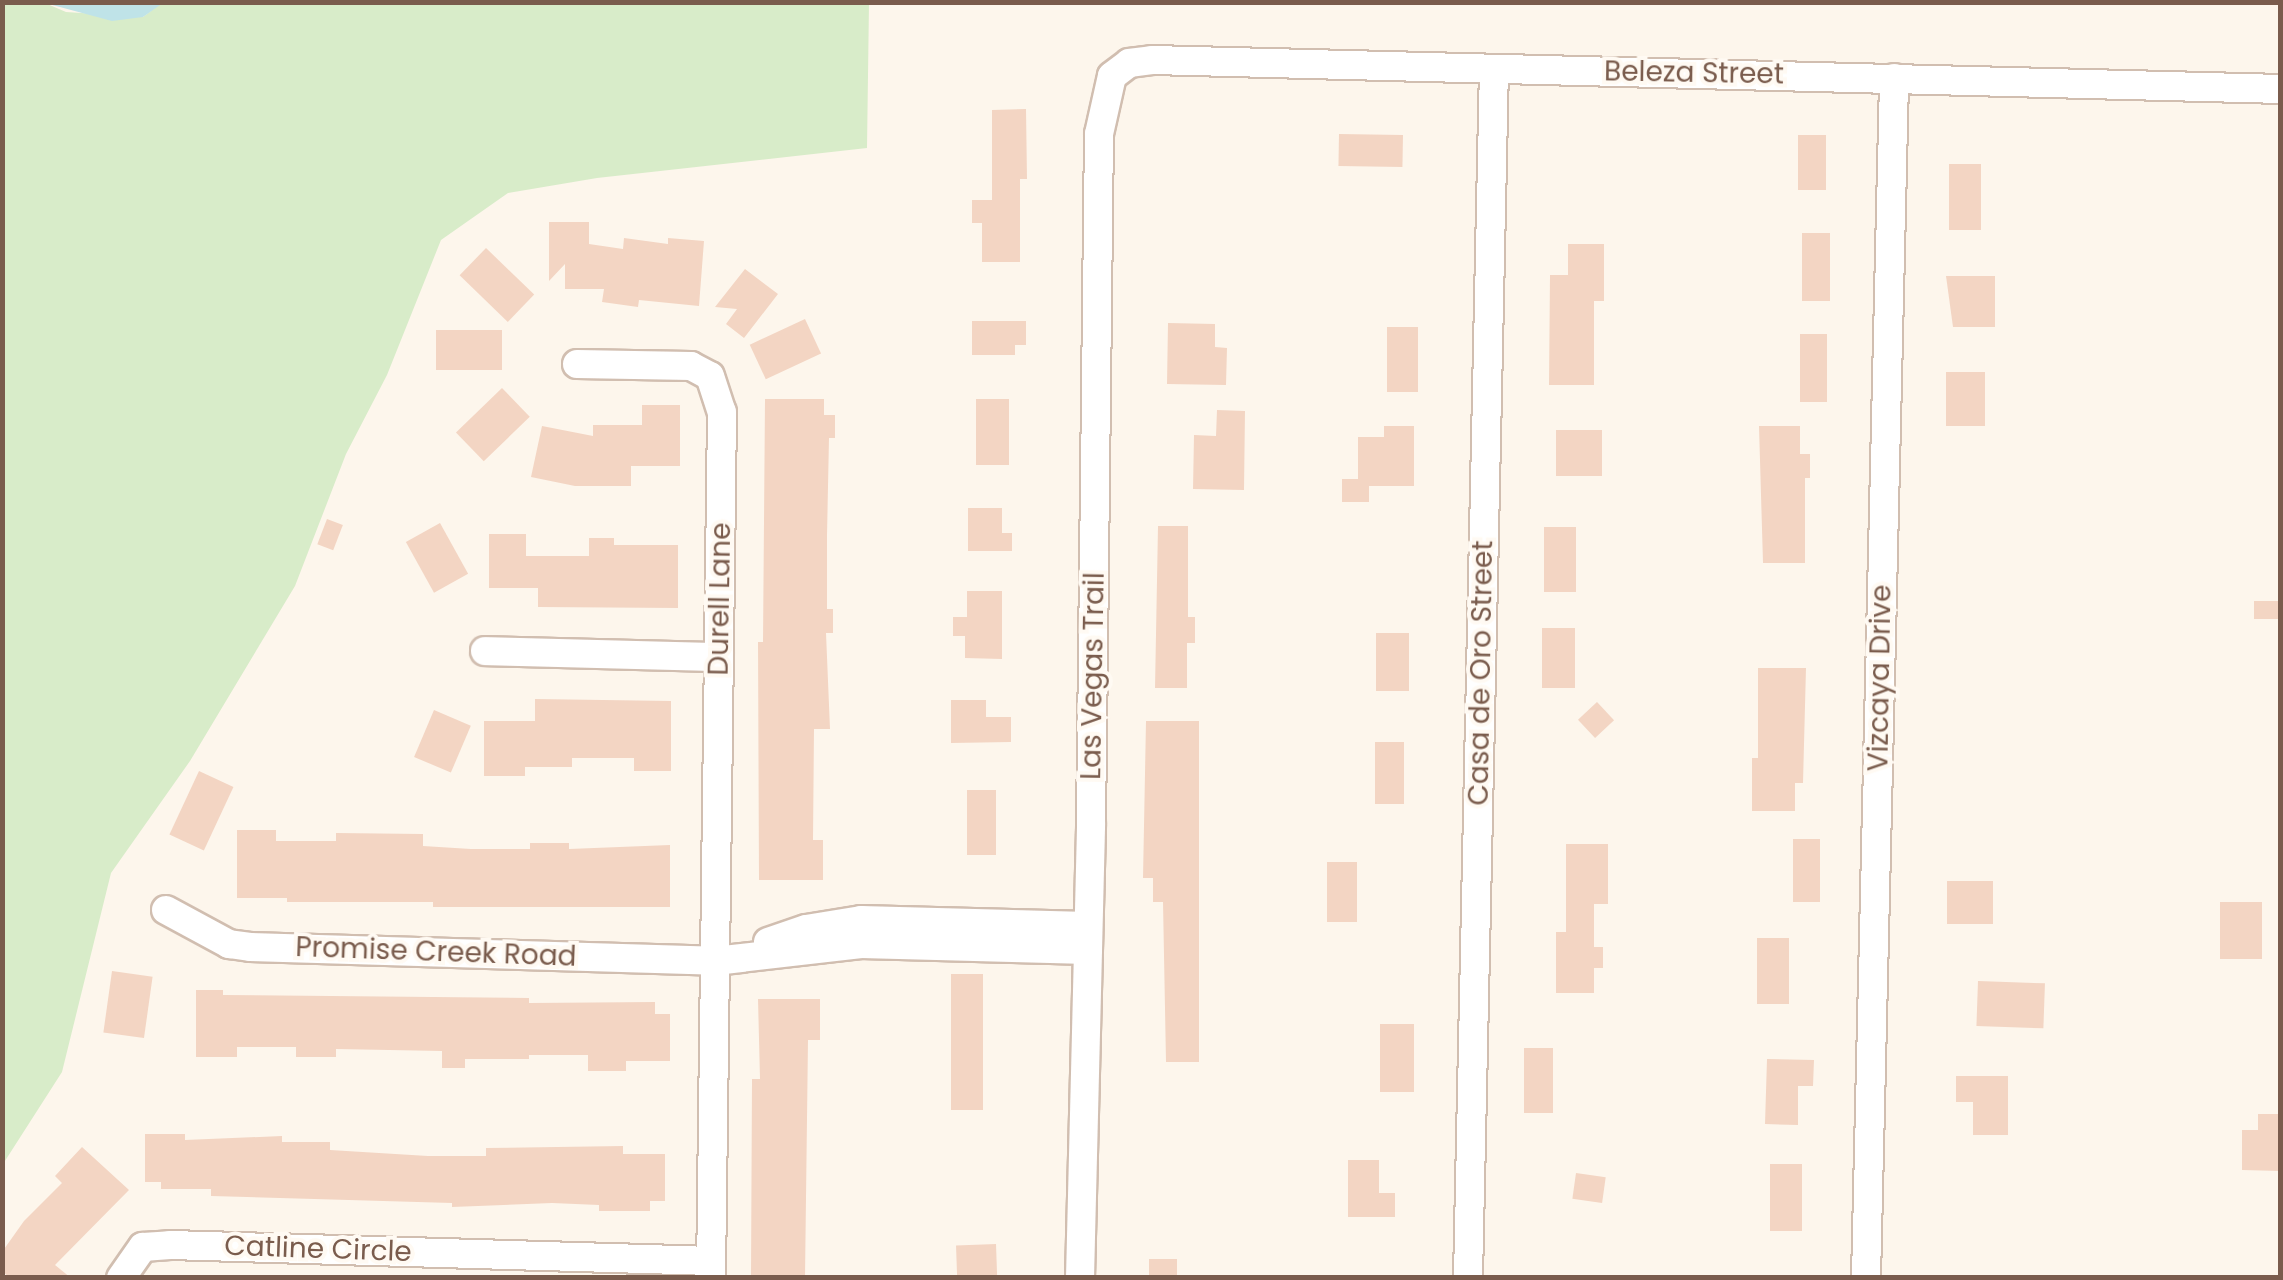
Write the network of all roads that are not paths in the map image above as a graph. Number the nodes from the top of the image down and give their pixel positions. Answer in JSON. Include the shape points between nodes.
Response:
{"nodes":[{"id":1,"x":1494,"y":68,"type":"junction"},
{"id":2,"x":1112,"y":76,"type":"joint"},
{"id":3,"x":1894,"y":78,"type":"junction"},
{"id":4,"x":2280,"y":89,"type":"edge"},
{"id":5,"x":577,"y":364,"type":"dead end"},
{"id":6,"x":485,"y":651,"type":"dead end"},
{"id":7,"x":719,"y":657,"type":"junction"},
{"id":8,"x":166,"y":910,"type":"dead end"},
{"id":9,"x":1088,"y":938,"type":"junction"},
{"id":10,"x":715,"y":961,"type":"junction"},
{"id":11,"x":711,"y":1269,"type":"edge"},
{"id":12,"x":120,"y":1278,"type":"edge"},
{"id":13,"x":1080,"y":1278,"type":"edge"},
{"id":14,"x":1468,"y":1278,"type":"edge"},
{"id":15,"x":1866,"y":1278,"type":"edge"}],
"edges":[{"from":1,"to":2,"type":"street","name":"Beleza Street","via":[[1152,60],[1128,63]]},
{"from":1,"to":3,"type":"street","name":"Beleza Street"},
{"from":1,"to":14,"type":"street","name":"Casa de Oro Street"},
{"from":2,"to":9,"type":"street","name":"Las Vegas Trail","via":[[1100,134]]},
{"from":3,"to":4,"type":"street","name":"Beleza Street"},
{"from":3,"to":15,"type":"street","name":"Vizcaya Drive"},
{"from":5,"to":7,"type":"street","name":"Durell Lane","via":[[680,364],[700,370],[717,388]]},
{"from":6,"to":7,"type":"street"},
{"from":7,"to":10,"type":"street","name":"Durell Lane"},
{"from":8,"to":10,"type":"street","name":"Promise Creek Road","via":[[230,944],[250,947]]},
{"from":9,"to":10,"type":"street","name":"Promise Creek Road","via":[[840,922]]},
{"from":9,"to":13,"type":"street","name":"Las Vegas Trail"},
{"from":10,"to":11,"type":"street","name":"Catline Circle"},
{"from":11,"to":12,"type":"street","name":"Catline Circle","via":[[170,1245],[143,1247]]}]}
